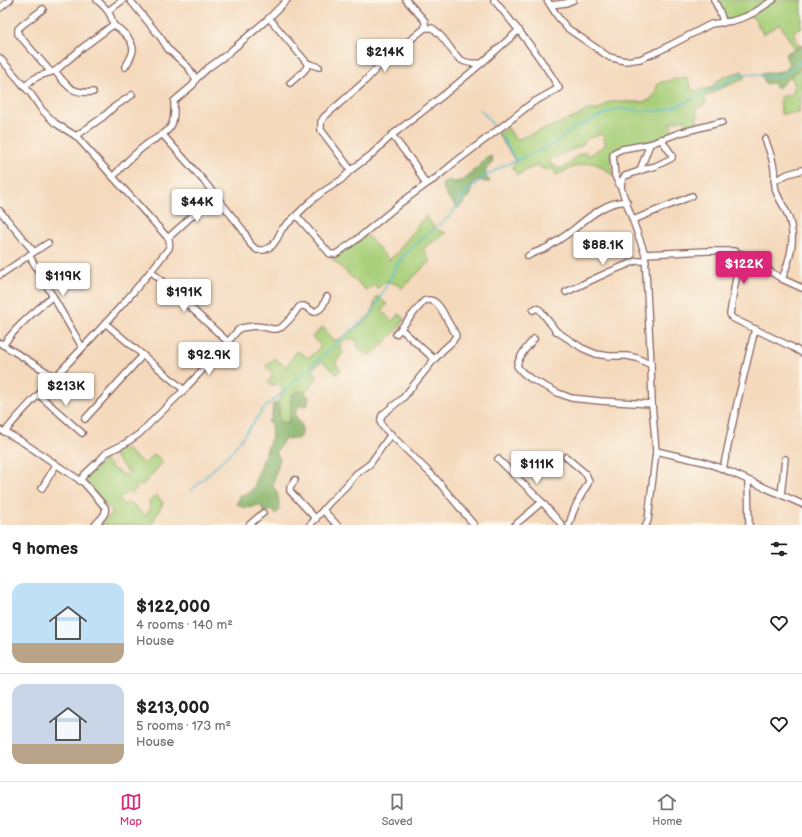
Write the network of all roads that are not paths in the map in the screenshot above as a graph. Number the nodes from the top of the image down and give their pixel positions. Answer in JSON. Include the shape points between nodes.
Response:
{"nodes":[{"id":1,"x":10,"y":0,"type":"edge"},
{"id":2,"x":97,"y":0,"type":"edge"},
{"id":3,"x":123,"y":0,"type":"edge"},
{"id":4,"x":130,"y":0,"type":"edge"},
{"id":5,"x":287,"y":0,"type":"edge"},
{"id":6,"x":406,"y":0,"type":"edge"},
{"id":7,"x":494,"y":0,"type":"edge"},
{"id":8,"x":573,"y":0,"type":"edge"},
{"id":9,"x":714,"y":0,"type":"edge"},
{"id":10,"x":773,"y":0,"type":"edge"},
{"id":11,"x":549,"y":3,"type":"edge"},
{"id":12,"x":0,"y":8,"type":"edge"},
{"id":13,"x":43,"y":9,"type":"dead end"},
{"id":14,"x":108,"y":11,"type":"junction"},
{"id":15,"x":268,"y":18,"type":"junction"},
{"id":16,"x":723,"y":23,"type":"junction"},
{"id":17,"x":113,"y":25,"type":"junction"},
{"id":18,"x":425,"y":28,"type":"junction"},
{"id":19,"x":519,"y":30,"type":"junction"},
{"id":20,"x":0,"y":58,"type":"edge"},
{"id":21,"x":307,"y":63,"type":"junction"},
{"id":22,"x":482,"y":63,"type":"junction"},
{"id":23,"x":125,"y":67,"type":"dead end"},
{"id":24,"x":319,"y":67,"type":"dead end"},
{"id":25,"x":53,"y":71,"type":"junction"},
{"id":26,"x":196,"y":79,"type":"junction"},
{"id":27,"x":290,"y":83,"type":"dead end"},
{"id":28,"x":24,"y":87,"type":"junction"},
{"id":29,"x":93,"y":92,"type":"dead end"},
{"id":30,"x":132,"y":95,"type":"dead end"},
{"id":31,"x":722,"y":122,"type":"dead end"},
{"id":32,"x":163,"y":135,"type":"junction"},
{"id":33,"x":392,"y":135,"type":"junction"},
{"id":34,"x":76,"y":136,"type":"junction"},
{"id":35,"x":765,"y":139,"type":"dead end"},
{"id":36,"x":661,"y":140,"type":"junction"},
{"id":37,"x":650,"y":144,"type":"junction"},
{"id":38,"x":351,"y":170,"type":"junction"},
{"id":39,"x":640,"y":170,"type":"junction"},
{"id":40,"x":802,"y":170,"type":"edge"},
{"id":41,"x":113,"y":177,"type":"junction"},
{"id":42,"x":774,"y":181,"type":"junction"},
{"id":43,"x":428,"y":183,"type":"junction"},
{"id":44,"x":621,"y":188,"type":"junction"},
{"id":45,"x":215,"y":195,"type":"junction"},
{"id":46,"x":692,"y":196,"type":"dead end"},
{"id":47,"x":627,"y":202,"type":"junction"},
{"id":48,"x":0,"y":211,"type":"edge"},
{"id":49,"x":297,"y":216,"type":"junction"},
{"id":50,"x":633,"y":220,"type":"junction"},
{"id":51,"x":168,"y":238,"type":"junction"},
{"id":52,"x":48,"y":243,"type":"dead end"},
{"id":53,"x":31,"y":253,"type":"junction"},
{"id":54,"x":645,"y":254,"type":"junction"},
{"id":55,"x":740,"y":254,"type":"junction"},
{"id":56,"x":528,"y":256,"type":"dead end"},
{"id":57,"x":646,"y":261,"type":"junction"},
{"id":58,"x":151,"y":271,"type":"junction"},
{"id":59,"x":0,"y":275,"type":"edge"},
{"id":60,"x":782,"y":279,"type":"junction"},
{"id":61,"x":802,"y":288,"type":"edge"},
{"id":62,"x":566,"y":292,"type":"dead end"},
{"id":63,"x":53,"y":296,"type":"junction"},
{"id":64,"x":327,"y":297,"type":"dead end"},
{"id":65,"x":533,"y":310,"type":"dead end"},
{"id":66,"x":105,"y":323,"type":"junction"},
{"id":67,"x":754,"y":328,"type":"junction"},
{"id":68,"x":401,"y":329,"type":"junction"},
{"id":69,"x":396,"y":334,"type":"dead end"},
{"id":70,"x":534,"y":340,"type":"dead end"},
{"id":71,"x":228,"y":342,"type":"junction"},
{"id":72,"x":2,"y":344,"type":"edge"},
{"id":73,"x":82,"y":347,"type":"junction"},
{"id":74,"x":802,"y":353,"type":"edge"},
{"id":75,"x":143,"y":355,"type":"junction"},
{"id":76,"x":434,"y":360,"type":"junction"},
{"id":77,"x":651,"y":365,"type":"junction"},
{"id":78,"x":55,"y":377,"type":"junction"},
{"id":79,"x":184,"y":390,"type":"junction"},
{"id":80,"x":39,"y":395,"type":"junction"},
{"id":81,"x":652,"y":404,"type":"junction"},
{"id":82,"x":85,"y":419,"type":"dead end"},
{"id":83,"x":3,"y":431,"type":"edge"},
{"id":84,"x":82,"y":433,"type":"dead end"},
{"id":85,"x":391,"y":434,"type":"junction"},
{"id":86,"x":656,"y":451,"type":"junction"},
{"id":87,"x":566,"y":457,"type":"dead end"},
{"id":88,"x":498,"y":459,"type":"dead end"},
{"id":89,"x":785,"y":459,"type":"dead end"},
{"id":90,"x":56,"y":465,"type":"junction"},
{"id":91,"x":723,"y":469,"type":"junction"},
{"id":92,"x":295,"y":480,"type":"dead end"},
{"id":93,"x":80,"y":481,"type":"junction"},
{"id":94,"x":748,"y":481,"type":"junction"},
{"id":95,"x":42,"y":488,"type":"dead end"},
{"id":96,"x":781,"y":495,"type":"junction"},
{"id":97,"x":542,"y":502,"type":"junction"},
{"id":98,"x":802,"y":504,"type":"edge"},
{"id":99,"x":323,"y":510,"type":"junction"},
{"id":100,"x":262,"y":513,"type":"dead end"},
{"id":101,"x":316,"y":519,"type":"junction"},
{"id":102,"x":95,"y":525,"type":"edge"},
{"id":103,"x":249,"y":525,"type":"edge"},
{"id":104,"x":310,"y":525,"type":"edge"},
{"id":105,"x":337,"y":525,"type":"edge"},
{"id":106,"x":474,"y":525,"type":"edge"},
{"id":107,"x":515,"y":525,"type":"edge"},
{"id":108,"x":562,"y":525,"type":"edge"},
{"id":109,"x":569,"y":525,"type":"edge"},
{"id":110,"x":646,"y":525,"type":"edge"},
{"id":111,"x":749,"y":525,"type":"edge"}],
"edges":[{"from":1,"to":12,"type":"street"},
{"from":2,"to":14,"type":"street"},
{"from":3,"to":14,"type":"street"},
{"from":4,"to":26,"type":"street","via":[[168,49],[188,67]]},
{"from":5,"to":15,"type":"street"},
{"from":6,"to":18,"type":"street","via":[[424,21]]},
{"from":7,"to":19,"type":"street"},
{"from":8,"to":11,"type":"street","via":[[566,3]]},
{"from":9,"to":16,"type":"street"},
{"from":10,"to":16,"type":"street","via":[[745,17]]},
{"from":11,"to":16,"type":"street","via":[[567,28],[609,57],[625,61],[660,52],[711,24]]},
{"from":13,"to":25,"type":"street","via":[[18,29],[18,34]]},
{"from":14,"to":17,"type":"street"},
{"from":15,"to":21,"type":"street"},
{"from":15,"to":26,"type":"street"},
{"from":17,"to":23,"type":"street","via":[[120,28],[131,44],[133,51]]},
{"from":17,"to":25,"type":"street"},
{"from":18,"to":22,"type":"street","via":[[433,28],[455,56],[473,64]]},
{"from":18,"to":38,"type":"street","via":[[380,65],[321,122],[321,130]]},
{"from":19,"to":22,"type":"street"},
{"from":19,"to":43,"type":"street","via":[[559,88],[532,103]]},
{"from":20,"to":28,"type":"street"},
{"from":21,"to":24,"type":"street"},
{"from":21,"to":27,"type":"street","via":[[303,72]]},
{"from":22,"to":33,"type":"street"},
{"from":25,"to":28,"type":"street","via":[[32,80]]},
{"from":25,"to":29,"type":"street","via":[[77,92]]},
{"from":26,"to":32,"type":"street","via":[[193,85],[174,101],[173,122],[171,128]]},
{"from":28,"to":34,"type":"street","via":[[55,123]]},
{"from":30,"to":34,"type":"street"},
{"from":31,"to":36,"type":"street"},
{"from":32,"to":41,"type":"street","via":[[146,145]]},
{"from":32,"to":45,"type":"street"},
{"from":33,"to":38,"type":"street"},
{"from":33,"to":43,"type":"street","via":[[425,183]]},
{"from":34,"to":41,"type":"street"},
{"from":35,"to":42,"type":"street","via":[[772,159]]},
{"from":36,"to":37,"type":"street"},
{"from":36,"to":39,"type":"street","via":[[672,158]]},
{"from":37,"to":39,"type":"street"},
{"from":37,"to":44,"type":"street","via":[[622,149],[613,155],[614,176]]},
{"from":38,"to":49,"type":"street"},
{"from":39,"to":44,"type":"street","via":[[625,176]]},
{"from":40,"to":42,"type":"street"},
{"from":41,"to":51,"type":"street"},
{"from":42,"to":60,"type":"street","via":[[779,198],[790,218],[792,230],[793,245]]},
{"from":43,"to":49,"type":"street","via":[[336,254],[330,254]]},
{"from":44,"to":47,"type":"street"},
{"from":45,"to":49,"type":"street","via":[[257,250],[272,246],[282,229]]},
{"from":45,"to":51,"type":"street"},
{"from":46,"to":50,"type":"street"},
{"from":47,"to":50,"type":"street"},
{"from":47,"to":56,"type":"street","via":[[616,202],[605,207],[546,248]]},
{"from":48,"to":53,"type":"street"},
{"from":50,"to":54,"type":"street"},
{"from":51,"to":58,"type":"street","via":[[169,248]]},
{"from":52,"to":53,"type":"street"},
{"from":53,"to":59,"type":"street"},
{"from":53,"to":63,"type":"street"},
{"from":54,"to":55,"type":"street","via":[[734,251]]},
{"from":54,"to":57,"type":"street"},
{"from":55,"to":60,"type":"street"},
{"from":55,"to":67,"type":"street","via":[[730,314],[732,318]]},
{"from":57,"to":62,"type":"street","via":[[636,261]]},
{"from":57,"to":77,"type":"street"},
{"from":58,"to":66,"type":"street"},
{"from":58,"to":71,"type":"street"},
{"from":60,"to":61,"type":"street"},
{"from":63,"to":72,"type":"street","via":[[29,315]]},
{"from":63,"to":73,"type":"street"},
{"from":64,"to":71,"type":"street","via":[[321,309],[314,312],[304,306],[298,307],[282,327],[272,330],[254,326],[241,328]]},
{"from":65,"to":77,"type":"street","via":[[540,310],[556,331],[582,348],[596,354],[637,358]]},
{"from":66,"to":73,"type":"street"},
{"from":66,"to":75,"type":"street"},
{"from":67,"to":74,"type":"street"},
{"from":67,"to":91,"type":"street"},
{"from":68,"to":69,"type":"street"},
{"from":68,"to":76,"type":"street"},
{"from":68,"to":76,"type":"street","via":[[424,301],[434,302],[442,310],[456,336]]},
{"from":70,"to":81,"type":"street","via":[[517,366],[543,386],[571,398]]},
{"from":71,"to":79,"type":"street"},
{"from":72,"to":78,"type":"street"},
{"from":73,"to":78,"type":"street"},
{"from":75,"to":79,"type":"street"},
{"from":75,"to":82,"type":"street"},
{"from":76,"to":85,"type":"street","via":[[403,398],[381,417],[381,424]]},
{"from":77,"to":81,"type":"street"},
{"from":78,"to":80,"type":"street"},
{"from":79,"to":93,"type":"street","via":[[140,434],[106,453]]},
{"from":80,"to":83,"type":"street"},
{"from":80,"to":84,"type":"street"},
{"from":81,"to":86,"type":"street"},
{"from":83,"to":90,"type":"street"},
{"from":85,"to":99,"type":"street","via":[[370,464],[356,474]]},
{"from":85,"to":106,"type":"street","via":[[436,480]]},
{"from":86,"to":91,"type":"street"},
{"from":86,"to":110,"type":"street"},
{"from":87,"to":109,"type":"street","via":[[586,474],[589,481]]},
{"from":88,"to":97,"type":"street"},
{"from":89,"to":96,"type":"street"},
{"from":90,"to":93,"type":"street"},
{"from":90,"to":95,"type":"street"},
{"from":91,"to":94,"type":"street"},
{"from":92,"to":101,"type":"street","via":[[290,491]]},
{"from":93,"to":102,"type":"street","via":[[105,507],[104,514]]},
{"from":94,"to":96,"type":"street"},
{"from":94,"to":111,"type":"street"},
{"from":96,"to":98,"type":"street"},
{"from":97,"to":107,"type":"street"},
{"from":97,"to":108,"type":"street"},
{"from":99,"to":101,"type":"street"},
{"from":99,"to":105,"type":"street"},
{"from":100,"to":103,"type":"street"},
{"from":101,"to":104,"type":"street"}]}
